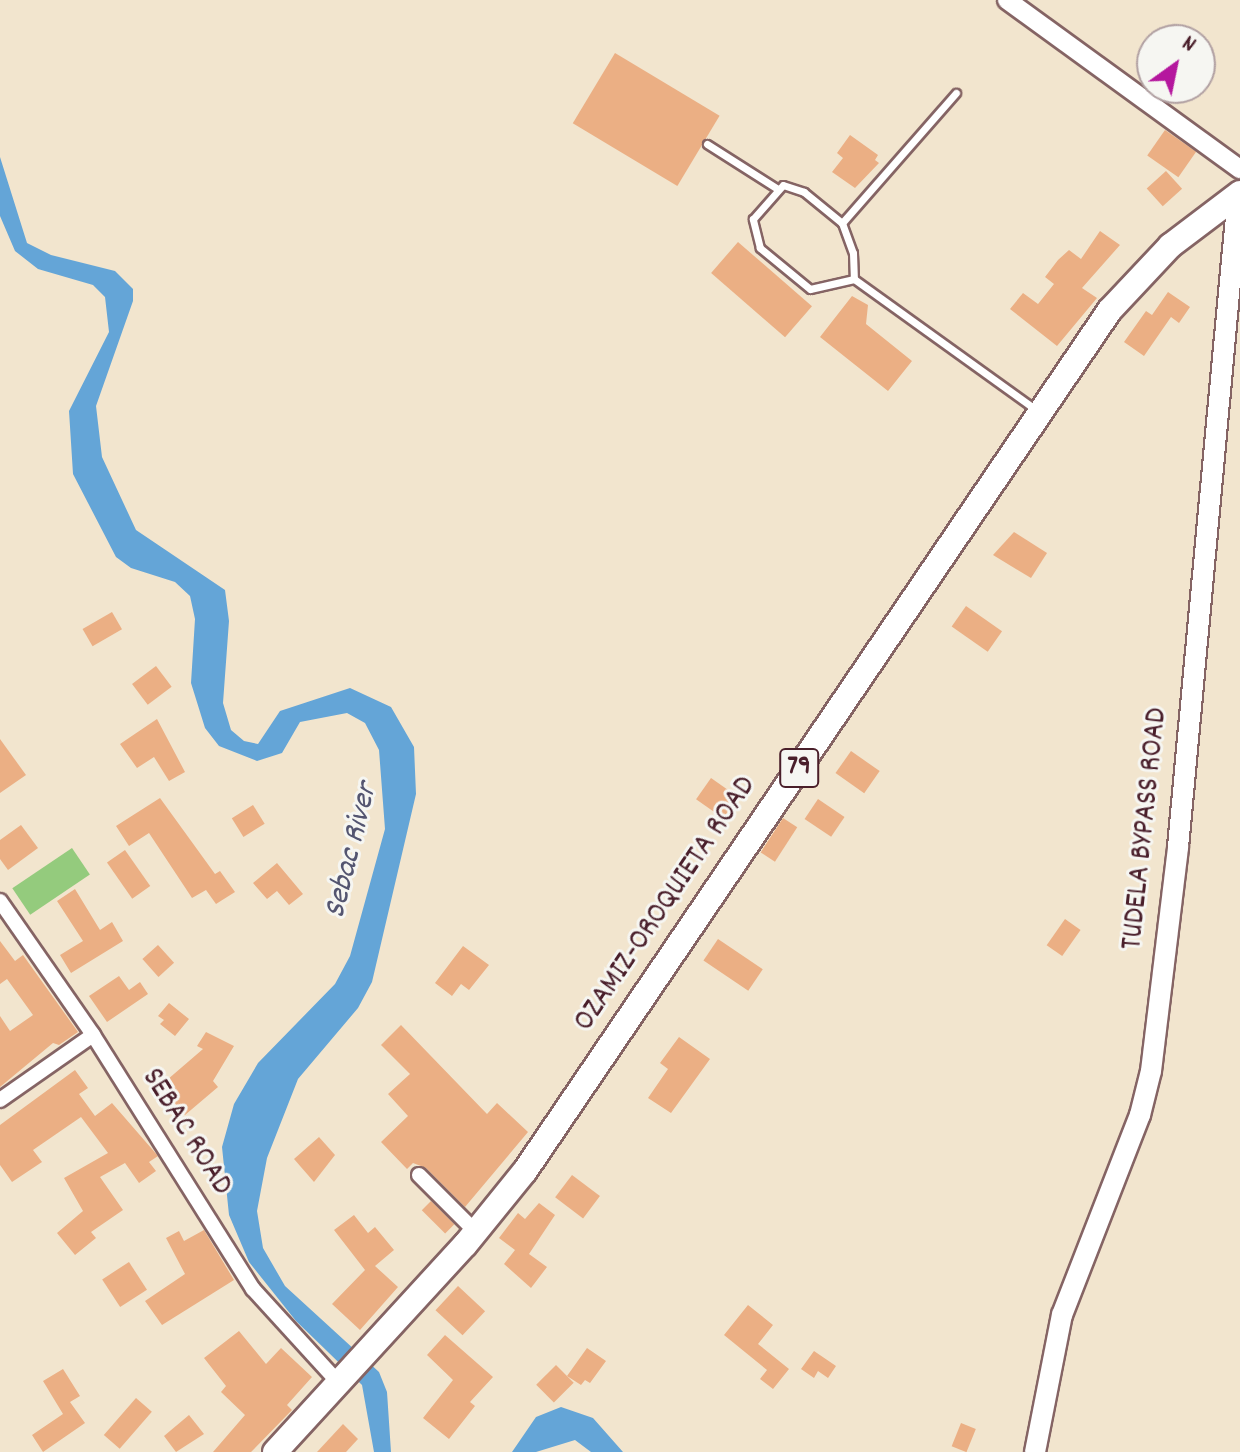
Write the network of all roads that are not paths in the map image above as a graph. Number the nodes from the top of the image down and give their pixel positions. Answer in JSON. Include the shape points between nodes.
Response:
{"nodes":[{"id":1,"x":1007,"y":0,"type":"edge"},
{"id":2,"x":956,"y":93,"type":"dead end"},
{"id":3,"x":707,"y":144,"type":"dead end"},
{"id":4,"x":1240,"y":169,"type":"edge"},
{"id":5,"x":776,"y":188,"type":"junction"},
{"id":6,"x":1239,"y":194,"type":"edge"},
{"id":7,"x":842,"y":223,"type":"junction"},
{"id":8,"x":854,"y":279,"type":"junction"},
{"id":9,"x":1040,"y":413,"type":"junction"},
{"id":10,"x":0,"y":901,"type":"edge"},
{"id":11,"x":93,"y":1035,"type":"junction"},
{"id":12,"x":0,"y":1100,"type":"edge"},
{"id":13,"x":419,"y":1175,"type":"dead end"},
{"id":14,"x":476,"y":1232,"type":"junction"},
{"id":15,"x":341,"y":1379,"type":"junction"},
{"id":16,"x":275,"y":1452,"type":"edge"},
{"id":17,"x":1035,"y":1452,"type":"edge"}],
"edges":[{"from":1,"to":4,"type":"street"},
{"from":2,"to":7,"type":"lane"},
{"from":3,"to":5,"type":"lane"},
{"from":5,"to":7,"type":"lane","via":[[792,185]]},
{"from":5,"to":8,"type":"lane","via":[[753,219],[760,248],[810,289]]},
{"from":6,"to":9,"type":"highway","name":"OZAMIZ-OROQUIETA ROAD","number":"79","via":[[1141,274]]},
{"from":6,"to":17,"type":"main road","name":"TUDELA BYPASS ROAD","via":[[1178,847],[1151,1071],[1140,1115],[1062,1315]]},
{"from":7,"to":8,"type":"lane","via":[[853,253]]},
{"from":8,"to":9,"type":"lane"},
{"from":9,"to":14,"type":"highway","name":"OZAMIZ-OROQUIETA ROAD","number":"79","via":[[534,1158]]},
{"from":10,"to":11,"type":"street","name":"SEBAC ROAD"},
{"from":11,"to":12,"type":"street"},
{"from":11,"to":15,"type":"street","name":"SEBAC ROAD","via":[[253,1289]]},
{"from":13,"to":14,"type":"street"},
{"from":14,"to":15,"type":"highway","name":"OZAMIZ-OROQUIETA ROAD","number":"79"},
{"from":15,"to":16,"type":"highway","name":"OZAMIZ-OROQUIETA ROAD","number":"79"}]}
